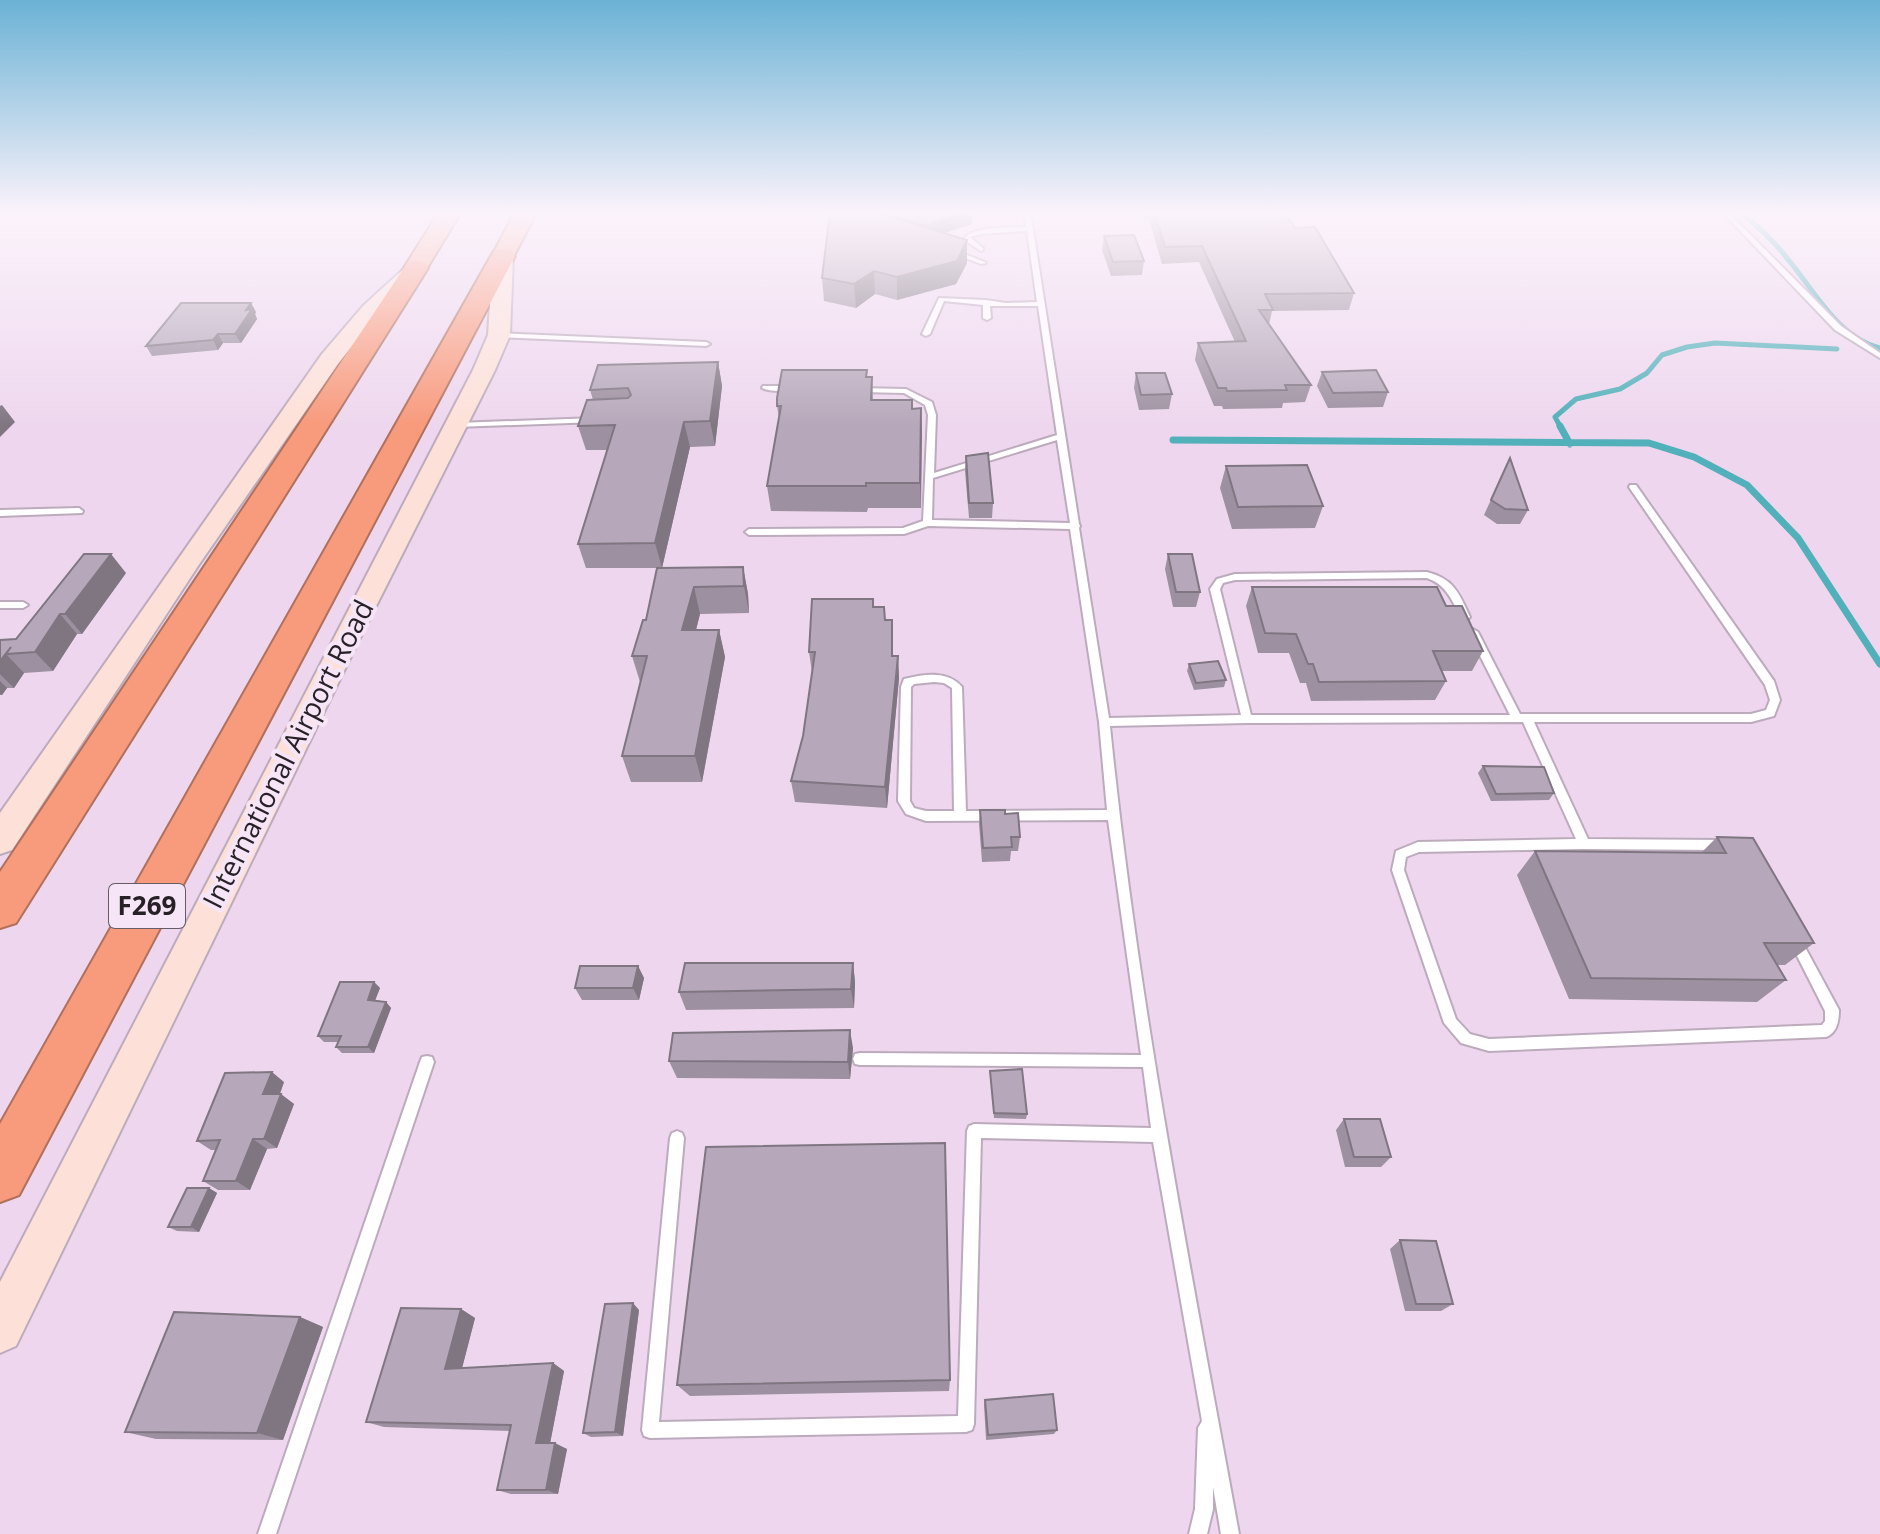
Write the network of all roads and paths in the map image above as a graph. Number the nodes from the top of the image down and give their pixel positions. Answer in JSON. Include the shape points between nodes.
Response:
{"nodes":[{"id":1,"x":399,"y":284,"type":"edge"},
{"id":2,"x":406,"y":284,"type":"edge"},
{"id":3,"x":488,"y":284,"type":"edge"},
{"id":4,"x":502,"y":284,"type":"edge"},
{"id":5,"x":1038,"y":284,"type":"edge"},
{"id":6,"x":1795,"y":284,"type":"edge"},
{"id":7,"x":986,"y":302,"type":"junction"},
{"id":8,"x":1041,"y":304,"type":"junction"},
{"id":9,"x":987,"y":318,"type":"dead end"},
{"id":10,"x":926,"y":334,"type":"dead end"},
{"id":11,"x":499,"y":335,"type":"junction"},
{"id":12,"x":706,"y":344,"type":"dead end"},
{"id":13,"x":1880,"y":356,"type":"edge"},
{"id":14,"x":766,"y":388,"type":"dead end"},
{"id":15,"x":796,"y":388,"type":"edge"},
{"id":16,"x":856,"y":389,"type":"edge"},
{"id":17,"x":599,"y":419,"type":"edge"},
{"id":18,"x":456,"y":425,"type":"junction"},
{"id":19,"x":1059,"y":437,"type":"junction"},
{"id":20,"x":928,"y":477,"type":"junction"},
{"id":21,"x":1633,"y":487,"type":"dead end"},
{"id":22,"x":79,"y":511,"type":"dead end"},
{"id":23,"x":0,"y":513,"type":"edge"},
{"id":24,"x":927,"y":523,"type":"junction"},
{"id":25,"x":1076,"y":526,"type":"junction"},
{"id":26,"x":749,"y":532,"type":"dead end"},
{"id":27,"x":0,"y":605,"type":"edge"},
{"id":28,"x":23,"y":605,"type":"dead end"},
{"id":29,"x":1522,"y":718,"type":"junction"},
{"id":30,"x":1247,"y":719,"type":"junction"},
{"id":31,"x":1104,"y":722,"type":"junction"},
{"id":32,"x":1113,"y":815,"type":"junction"},
{"id":33,"x":960,"y":816,"type":"junction"},
{"id":34,"x":0,"y":840,"type":"edge"},
{"id":35,"x":1584,"y":844,"type":"junction"},
{"id":36,"x":1736,"y":849,"type":"edge"},
{"id":37,"x":0,"y":909,"type":"edge"},
{"id":38,"x":1790,"y":931,"type":"edge"},
{"id":39,"x":860,"y":1059,"type":"dead end"},
{"id":40,"x":1149,"y":1061,"type":"junction"},
{"id":41,"x":427,"y":1062,"type":"dead end"},
{"id":42,"x":1159,"y":1135,"type":"junction"},
{"id":43,"x":677,"y":1138,"type":"dead end"},
{"id":44,"x":0,"y":1176,"type":"edge"},
{"id":45,"x":0,"y":1330,"type":"edge"},
{"id":46,"x":1206,"y":1407,"type":"junction"},
{"id":47,"x":267,"y":1534,"type":"edge"},
{"id":48,"x":1198,"y":1534,"type":"edge"},
{"id":49,"x":1230,"y":1534,"type":"edge"}],
"edges":[{"from":1,"to":34,"type":"main road","via":[[330,359]]},
{"from":2,"to":37,"type":"highway"},
{"from":3,"to":44,"type":"highway","name":"International Airport Road","number":"F269"},
{"from":4,"to":11,"type":"main road","name":"International Airport Road"},
{"from":5,"to":8,"type":"lane"},
{"from":6,"to":13,"type":"lane","via":[[1838,328]]},
{"from":7,"to":8,"type":"lane"},
{"from":7,"to":9,"type":"lane"},
{"from":7,"to":10,"type":"lane","via":[[941,299]]},
{"from":8,"to":19,"type":"lane"},
{"from":11,"to":12,"type":"lane"},
{"from":11,"to":18,"type":"main road","name":"International Airport Road"},
{"from":14,"to":15,"type":"lane"},
{"from":16,"to":20,"type":"lane","via":[[906,391],[929,404]]},
{"from":17,"to":18,"type":"lane"},
{"from":18,"to":45,"type":"main road","name":"International Airport Road"},
{"from":19,"to":20,"type":"lane"},
{"from":19,"to":25,"type":"lane"},
{"from":20,"to":24,"type":"lane"},
{"from":21,"to":29,"type":"lane","via":[[1770,684],[1775,700],[1770,713],[1751,718]]},
{"from":22,"to":23,"type":"lane"},
{"from":24,"to":25,"type":"lane"},
{"from":24,"to":26,"type":"lane","via":[[904,531]]},
{"from":25,"to":31,"type":"lane"},
{"from":27,"to":28,"type":"lane"},
{"from":29,"to":30,"type":"lane"},
{"from":29,"to":30,"type":"lane","via":[[1449,585],[1427,575],[1220,581],[1215,589]]},
{"from":29,"to":35,"type":"lane"},
{"from":30,"to":31,"type":"lane"},
{"from":31,"to":32,"type":"lane"},
{"from":32,"to":33,"type":"lane"},
{"from":32,"to":40,"type":"lane"},
{"from":33,"to":33,"type":"lane","via":[[926,816],[910,811],[904,801],[908,682],[947,679],[957,687]]},
{"from":35,"to":36,"type":"lane","via":[[1714,844]]},
{"from":35,"to":38,"type":"lane","via":[[1418,847],[1400,854],[1398,870],[1451,1023],[1466,1039],[1489,1045],[1826,1031],[1832,1010]]},
{"from":39,"to":40,"type":"lane"},
{"from":40,"to":42,"type":"lane"},
{"from":41,"to":47,"type":"lane"},
{"from":42,"to":43,"type":"lane","via":[[974,1131],[966,1424],[650,1430]]},
{"from":42,"to":46,"type":"lane"},
{"from":46,"to":48,"type":"lane","via":[[1204,1509]]},
{"from":46,"to":49,"type":"lane"}]}
